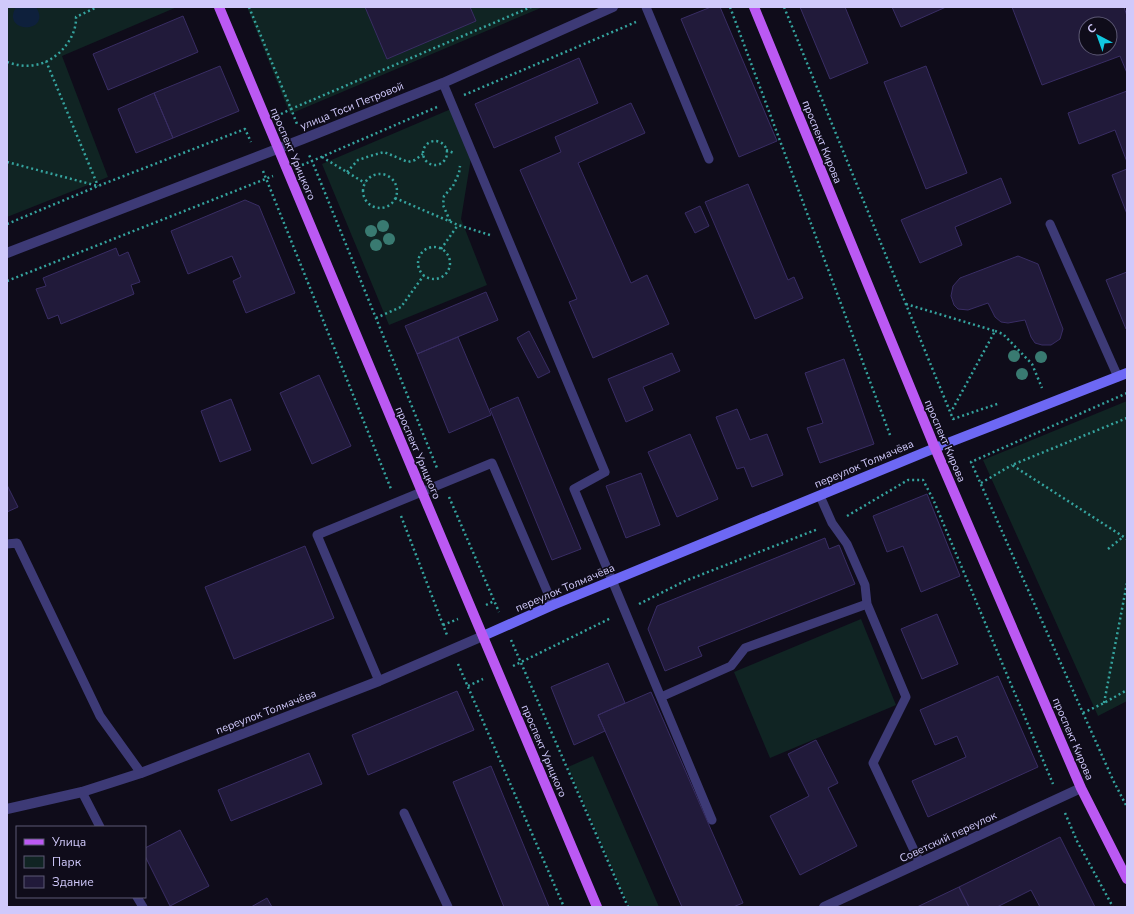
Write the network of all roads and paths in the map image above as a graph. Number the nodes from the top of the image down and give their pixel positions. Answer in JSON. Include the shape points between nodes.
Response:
{"nodes":[{"id":1,"x":97,"y":7,"type":"edge"},
{"id":2,"x":219,"y":7,"type":"edge"},
{"id":3,"x":249,"y":7,"type":"edge"},
{"id":4,"x":532,"y":7,"type":"edge"},
{"id":5,"x":613,"y":7,"type":"edge"},
{"id":6,"x":646,"y":7,"type":"edge"},
{"id":7,"x":730,"y":7,"type":"edge"},
{"id":8,"x":754,"y":7,"type":"edge"},
{"id":9,"x":784,"y":7,"type":"edge"},
{"id":10,"x":650,"y":16,"type":"junction"},
{"id":11,"x":46,"y":61,"type":"junction"},
{"id":12,"x":7,"y":62,"type":"edge"},
{"id":13,"x":443,"y":83,"type":"junction"},
{"id":14,"x":451,"y":101,"type":"junction"},
{"id":15,"x":278,"y":148,"type":"junction"},
{"id":16,"x":446,"y":150,"type":"junction"},
{"id":17,"x":422,"y":154,"type":"junction"},
{"id":18,"x":257,"y":156,"type":"junction"},
{"id":19,"x":322,"y":156,"type":"junction"},
{"id":20,"x":458,"y":158,"type":"dead end"},
{"id":21,"x":709,"y":159,"type":"dead end"},
{"id":22,"x":7,"y":162,"type":"edge"},
{"id":23,"x":460,"y":163,"type":"dead end"},
{"id":24,"x":347,"y":172,"type":"junction"},
{"id":25,"x":365,"y":183,"type":"junction"},
{"id":26,"x":98,"y":186,"type":"junction"},
{"id":27,"x":395,"y":198,"type":"junction"},
{"id":28,"x":450,"y":222,"type":"junction"},
{"id":29,"x":7,"y":224,"type":"edge"},
{"id":30,"x":1050,"y":224,"type":"dead end"},
{"id":31,"x":458,"y":225,"type":"junction"},
{"id":32,"x":468,"y":228,"type":"dead end"},
{"id":33,"x":441,"y":249,"type":"junction"},
{"id":34,"x":7,"y":253,"type":"edge"},
{"id":35,"x":424,"y":275,"type":"junction"},
{"id":36,"x":906,"y":304,"type":"junction"},
{"id":37,"x":376,"y":318,"type":"junction"},
{"id":38,"x":995,"y":330,"type":"junction"},
{"id":39,"x":1122,"y":375,"type":"edge"},
{"id":40,"x":1042,"y":388,"type":"dead end"},
{"id":41,"x":1127,"y":393,"type":"edge"},
{"id":42,"x":951,"y":413,"type":"junction"},
{"id":43,"x":1127,"y":418,"type":"edge"},
{"id":44,"x":953,"y":420,"type":"dead end"},
{"id":45,"x":890,"y":435,"type":"dead end"},
{"id":46,"x":935,"y":448,"type":"junction"},
{"id":47,"x":1012,"y":465,"type":"junction"},
{"id":48,"x":444,"y":483,"type":"junction"},
{"id":49,"x":981,"y":483,"type":"junction"},
{"id":50,"x":422,"y":492,"type":"junction"},
{"id":51,"x":820,"y":496,"type":"junction"},
{"id":52,"x":396,"y":503,"type":"junction"},
{"id":53,"x":832,"y":523,"type":"junction"},
{"id":54,"x":1124,"y":537,"type":"junction"},
{"id":55,"x":1127,"y":539,"type":"edge"},
{"id":56,"x":7,"y":544,"type":"edge"},
{"id":57,"x":1108,"y":549,"type":"dead end"},
{"id":58,"x":613,"y":581,"type":"junction"},
{"id":59,"x":1127,"y":583,"type":"edge"},
{"id":60,"x":867,"y":604,"type":"junction"},
{"id":61,"x":554,"y":605,"type":"junction"},
{"id":62,"x":626,"y":611,"type":"junction"},
{"id":63,"x":505,"y":626,"type":"junction"},
{"id":64,"x":483,"y":636,"type":"junction"},
{"id":65,"x":452,"y":649,"type":"junction"},
{"id":66,"x":522,"y":663,"type":"junction"},
{"id":67,"x":498,"y":673,"type":"junction"},
{"id":68,"x":378,"y":680,"type":"junction"},
{"id":69,"x":468,"y":686,"type":"junction"},
{"id":70,"x":1127,"y":690,"type":"edge"},
{"id":71,"x":661,"y":697,"type":"junction"},
{"id":72,"x":1104,"y":703,"type":"junction"},
{"id":73,"x":1082,"y":712,"type":"junction"},
{"id":74,"x":141,"y":773,"type":"junction"},
{"id":75,"x":1081,"y":788,"type":"junction"},
{"id":76,"x":82,"y":792,"type":"junction"},
{"id":77,"x":1059,"y":798,"type":"junction"},
{"id":78,"x":1127,"y":807,"type":"edge"},
{"id":79,"x":7,"y":809,"type":"edge"},
{"id":80,"x":404,"y":813,"type":"dead end"},
{"id":81,"x":712,"y":820,"type":"dead end"},
{"id":82,"x":99,"y":826,"type":"edge"},
{"id":83,"x":920,"y":862,"type":"junction"},
{"id":84,"x":1127,"y":879,"type":"edge"},
{"id":85,"x":138,"y":898,"type":"edge"},
{"id":86,"x":143,"y":907,"type":"edge"},
{"id":87,"x":448,"y":907,"type":"edge"},
{"id":88,"x":564,"y":907,"type":"edge"},
{"id":89,"x":597,"y":907,"type":"edge"},
{"id":90,"x":628,"y":907,"type":"edge"},
{"id":91,"x":824,"y":907,"type":"edge"},
{"id":92,"x":1113,"y":907,"type":"edge"}],
"edges":[{"from":1,"to":11,"type":"path","via":[[76,16],[72,36],[63,50]]},
{"from":2,"to":15,"type":"main road","name":"проспект Урицкого"},
{"from":3,"to":4,"type":"path","via":[[291,110]]},
{"from":5,"to":13,"type":"street","name":"улица Тоси Петровой"},
{"from":6,"to":10,"type":"lane"},
{"from":7,"to":45,"type":"path"},
{"from":8,"to":46,"type":"main road","name":"проспект Кирова"},
{"from":9,"to":36,"type":"path"},
{"from":10,"to":14,"type":"path"},
{"from":10,"to":21,"type":"lane"},
{"from":11,"to":12,"type":"path","via":[[36,65],[20,66]]},
{"from":11,"to":26,"type":"path"},
{"from":13,"to":14,"type":"lane"},
{"from":13,"to":15,"type":"street","name":"улица Тоси Петровой"},
{"from":14,"to":19,"type":"path"},
{"from":14,"to":58,"type":"lane","via":[[605,472],[574,489]]},
{"from":15,"to":18,"type":"street","name":"улица Тоси Петровой"},
{"from":15,"to":50,"type":"main road","name":"проспект Урицкого"},
{"from":16,"to":17,"type":"path","via":[[444,145],[432,141],[426,144]]},
{"from":16,"to":17,"type":"path","via":[[446,158],[435,166],[424,160]]},
{"from":16,"to":20,"type":"path","via":[[455,153]]},
{"from":17,"to":24,"type":"path","via":[[408,162],[384,152],[358,160]]},
{"from":18,"to":26,"type":"path","via":[[245,129]]},
{"from":18,"to":34,"type":"street","name":"улица Тоси Петровой"},
{"from":18,"to":52,"type":"path"},
{"from":19,"to":24,"type":"path"},
{"from":19,"to":37,"type":"path","via":[[312,161]]},
{"from":22,"to":26,"type":"path"},
{"from":23,"to":28,"type":"path","via":[[453,186],[444,196],[443,205]]},
{"from":24,"to":25,"type":"path"},
{"from":25,"to":27,"type":"path","via":[[375,175],[390,177],[396,184]]},
{"from":25,"to":27,"type":"path","via":[[363,192],[366,199],[376,207],[388,206]]},
{"from":26,"to":29,"type":"path"},
{"from":27,"to":28,"type":"path"},
{"from":28,"to":31,"type":"path"},
{"from":30,"to":39,"type":"lane"},
{"from":31,"to":32,"type":"path"},
{"from":31,"to":33,"type":"path"},
{"from":33,"to":35,"type":"path","via":[[430,248],[424,251],[419,265]]},
{"from":33,"to":35,"type":"path","via":[[449,257],[448,271],[436,279]]},
{"from":35,"to":37,"type":"path","via":[[401,307]]},
{"from":36,"to":38,"type":"path"},
{"from":36,"to":42,"type":"path"},
{"from":37,"to":48,"type":"path"},
{"from":38,"to":40,"type":"path","via":[[1003,334],[1032,364]]},
{"from":38,"to":42,"type":"path"},
{"from":39,"to":46,"type":"main road","name":"переулок Толмачёва"},
{"from":41,"to":49,"type":"path","via":[[972,462]]},
{"from":42,"to":44,"type":"path"},
{"from":43,"to":47,"type":"path"},
{"from":46,"to":51,"type":"main road","name":"переулок Толмачёва"},
{"from":46,"to":75,"type":"main road","name":"проспект Кирова"},
{"from":47,"to":49,"type":"path"},
{"from":47,"to":54,"type":"path"},
{"from":48,"to":50,"type":"lane"},
{"from":48,"to":61,"type":"lane","via":[[492,463]]},
{"from":48,"to":63,"type":"path"},
{"from":49,"to":73,"type":"path"},
{"from":50,"to":52,"type":"lane"},
{"from":50,"to":64,"type":"main road","name":"проспект Урицкого"},
{"from":51,"to":53,"type":"lane"},
{"from":51,"to":58,"type":"main road","name":"переулок Толмачёва"},
{"from":52,"to":65,"type":"path"},
{"from":52,"to":68,"type":"lane","via":[[317,535]]},
{"from":53,"to":60,"type":"lane","via":[[847,544],[865,585]]},
{"from":53,"to":62,"type":"path","via":[[685,581]]},
{"from":53,"to":77,"type":"path","via":[[908,480],[923,480]]},
{"from":54,"to":55,"type":"path"},
{"from":54,"to":57,"type":"path"},
{"from":56,"to":74,"type":"lane","via":[[17,543],[100,716]]},
{"from":58,"to":61,"type":"main road","name":"переулок Толмачёва"},
{"from":58,"to":62,"type":"lane"},
{"from":59,"to":72,"type":"path"},
{"from":60,"to":71,"type":"lane","via":[[745,648],[731,666]]},
{"from":60,"to":83,"type":"lane","via":[[906,697],[873,763]]},
{"from":61,"to":63,"type":"main road","name":"переулок Толмачёва"},
{"from":62,"to":66,"type":"path"},
{"from":62,"to":71,"type":"lane"},
{"from":63,"to":64,"type":"main road","name":"переулок Толмачёва"},
{"from":63,"to":66,"type":"path"},
{"from":64,"to":65,"type":"street","name":"переулок Толмачёва"},
{"from":64,"to":67,"type":"main road","name":"проспект Урицкого"},
{"from":65,"to":68,"type":"street","name":"переулок Толмачёва"},
{"from":65,"to":69,"type":"path"},
{"from":66,"to":67,"type":"path"},
{"from":66,"to":90,"type":"path"},
{"from":67,"to":69,"type":"path"},
{"from":67,"to":89,"type":"main road","name":"проспект Урицкого"},
{"from":68,"to":74,"type":"street","name":"переулок Толмачёва"},
{"from":69,"to":88,"type":"path"},
{"from":70,"to":72,"type":"path"},
{"from":71,"to":81,"type":"lane"},
{"from":72,"to":73,"type":"path"},
{"from":73,"to":78,"type":"path"},
{"from":74,"to":76,"type":"street","name":"переулок Толмачёва"},
{"from":75,"to":77,"type":"street","name":"Советский переулок"},
{"from":75,"to":84,"type":"main road","name":"проспект Кирова"},
{"from":76,"to":79,"type":"street","name":"переулок Толмачёва"},
{"from":76,"to":82,"type":"lane"},
{"from":77,"to":83,"type":"street","name":"Советский переулок"},
{"from":77,"to":92,"type":"path","via":[[1076,841]]},
{"from":80,"to":87,"type":"lane"},
{"from":83,"to":91,"type":"street","name":"Советский переулок"},
{"from":85,"to":86,"type":"lane"}]}
